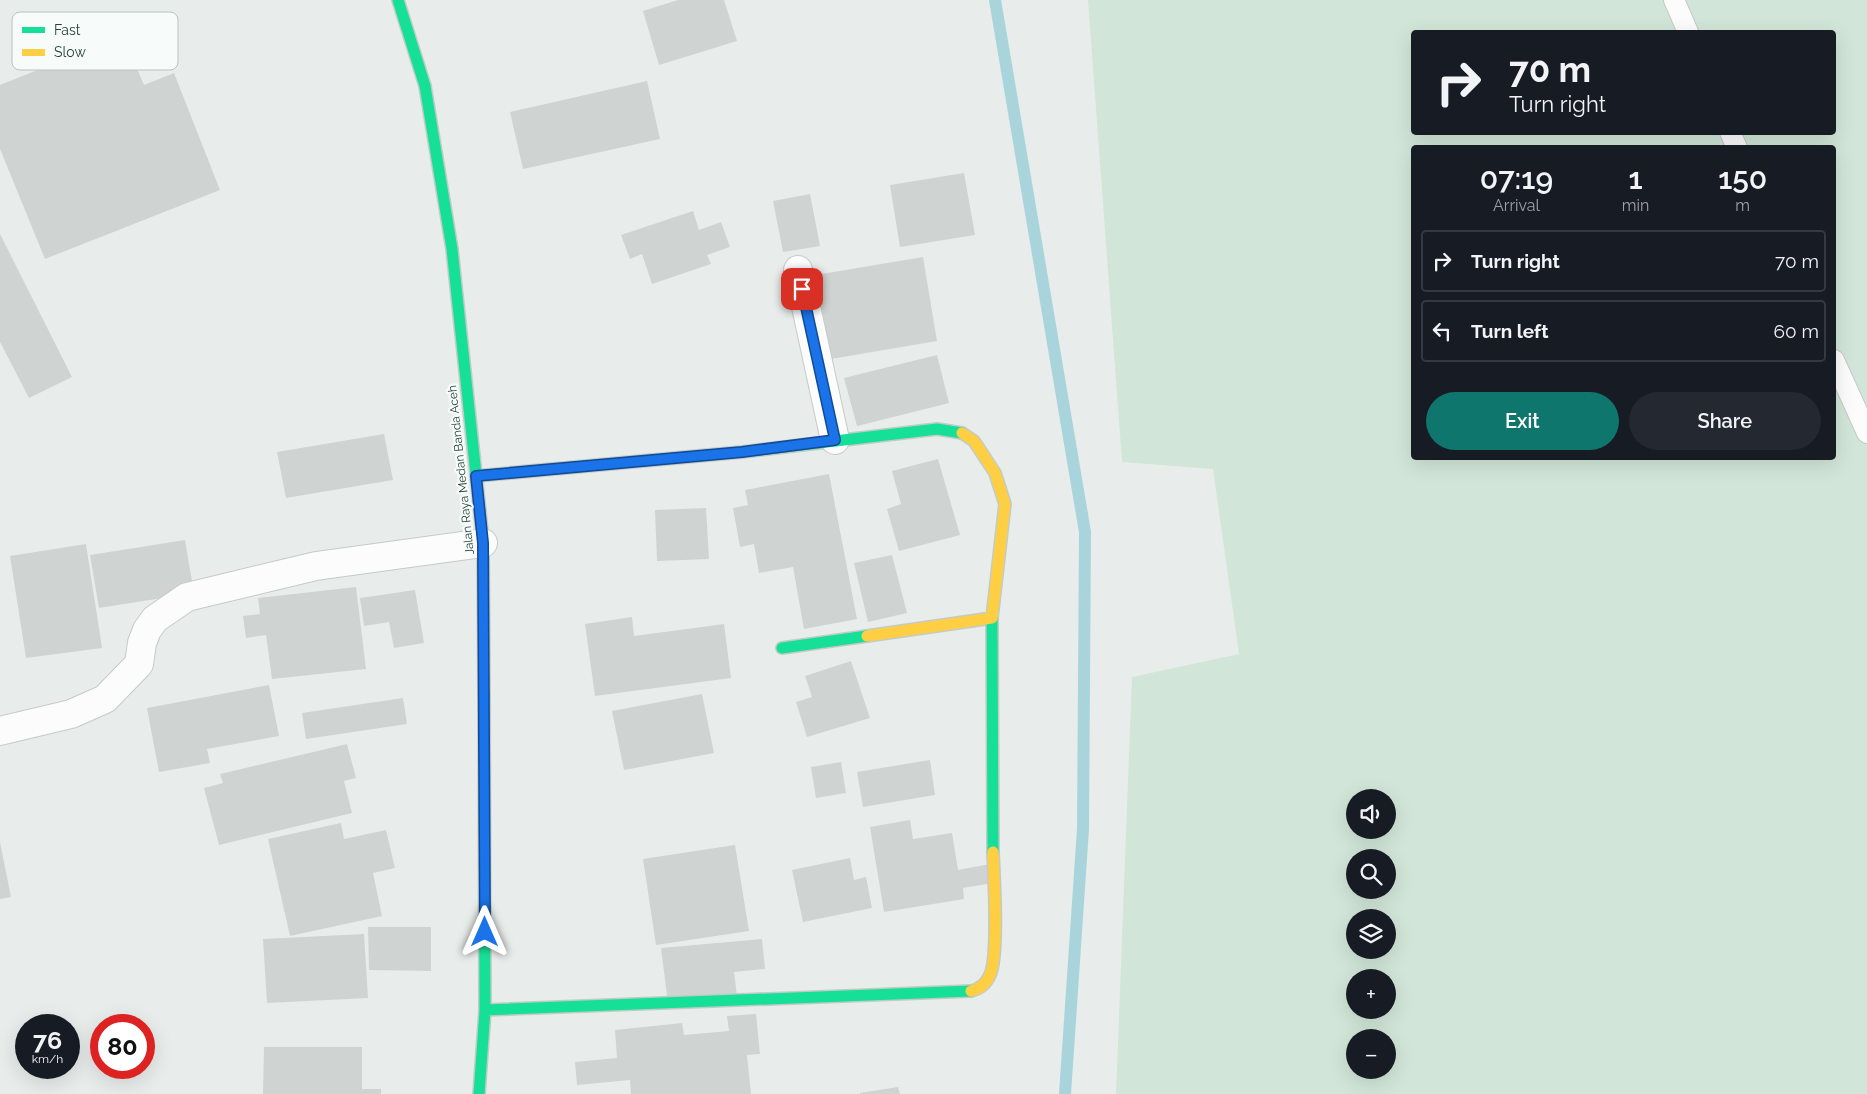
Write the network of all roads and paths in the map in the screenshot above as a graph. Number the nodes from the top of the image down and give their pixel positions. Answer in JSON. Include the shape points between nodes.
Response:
{"nodes":[{"id":1,"x":398,"y":0,"type":"edge"},
{"id":2,"x":1674,"y":0,"type":"edge"},
{"id":3,"x":1687,"y":30,"type":"edge"},
{"id":4,"x":798,"y":270,"type":"dead end"},
{"id":5,"x":1836,"y":364,"type":"edge"},
{"id":6,"x":1867,"y":433,"type":"edge"},
{"id":7,"x":835,"y":440,"type":"junction"},
{"id":8,"x":476,"y":476,"type":"junction"},
{"id":9,"x":483,"y":543,"type":"junction"},
{"id":10,"x":992,"y":618,"type":"junction"},
{"id":11,"x":782,"y":648,"type":"dead end"},
{"id":12,"x":0,"y":731,"type":"edge"},
{"id":13,"x":485,"y":1010,"type":"junction"},
{"id":14,"x":479,"y":1094,"type":"edge"}],
"edges":[{"from":1,"to":8,"type":"main road","name":"Jalan Raya Medan Banda Aceh","via":[[425,86],[448,230]]},
{"from":2,"to":3,"type":"lane"},
{"from":4,"to":7,"type":"street"},
{"from":5,"to":6,"type":"lane"},
{"from":7,"to":8,"type":"main road","via":[[742,452]]},
{"from":7,"to":10,"type":"main road","via":[[937,429],[959,431],[974,441],[995,473],[1006,504]]},
{"from":8,"to":9,"type":"main road","name":"Jalan Raya Medan Banda Aceh"},
{"from":9,"to":12,"type":"street","via":[[316,566],[187,597],[155,619],[142,643],[139,664],[105,699],[71,714]]},
{"from":9,"to":13,"type":"main road","name":"Jalan Raya Medan Banda Aceh"},
{"from":10,"to":11,"type":"main road"},
{"from":10,"to":13,"type":"main road","via":[[994,962],[992,977],[983,987],[964,993],[937,991],[714,1003]]},
{"from":13,"to":14,"type":"main road","name":"Jalan Raya Medan Banda Aceh"}]}
